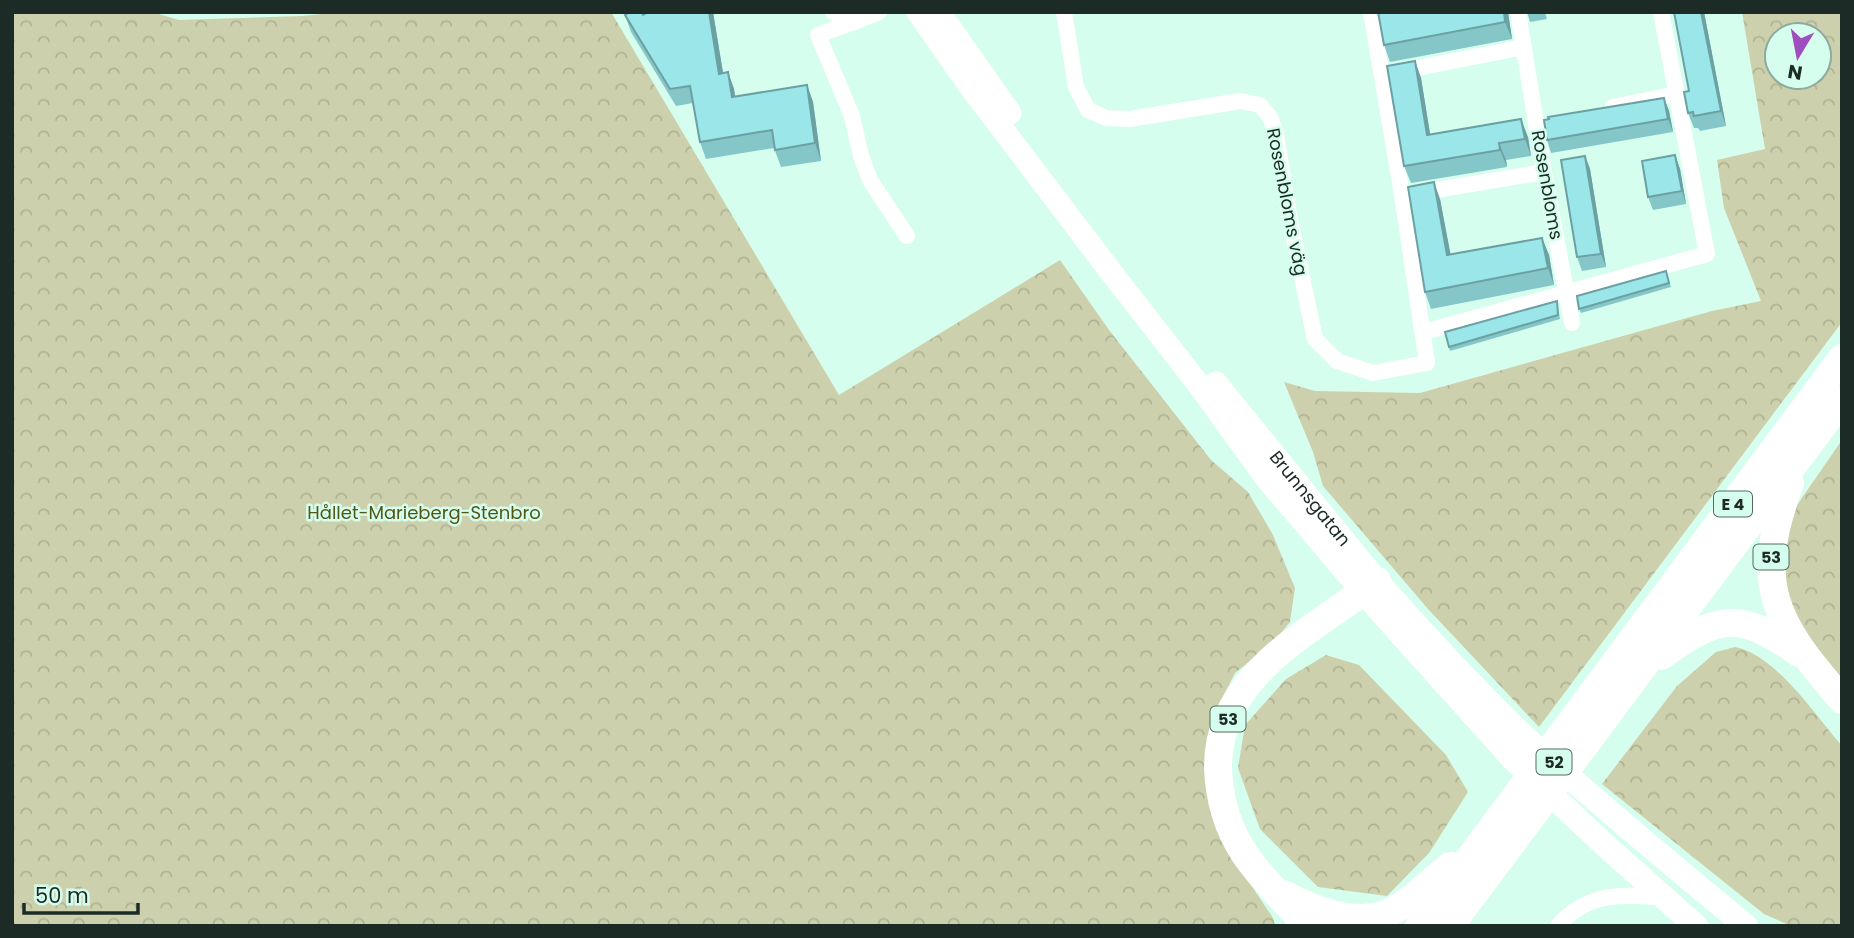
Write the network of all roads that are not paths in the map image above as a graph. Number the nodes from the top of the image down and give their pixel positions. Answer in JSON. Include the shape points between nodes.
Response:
{"nodes":[{"id":1,"x":833,"y":12,"type":"edge"},
{"id":2,"x":879,"y":12,"type":"edge"},
{"id":3,"x":918,"y":12,"type":"edge"},
{"id":4,"x":939,"y":12,"type":"edge"},
{"id":5,"x":1064,"y":12,"type":"edge"},
{"id":6,"x":1371,"y":12,"type":"edge"},
{"id":7,"x":1518,"y":12,"type":"edge"},
{"id":8,"x":1661,"y":12,"type":"edge"},
{"id":9,"x":854,"y":22,"type":"junction"},
{"id":10,"x":1524,"y":47,"type":"junction"},
{"id":11,"x":1381,"y":75,"type":"junction"},
{"id":12,"x":1676,"y":94,"type":"junction"},
{"id":13,"x":1601,"y":109,"type":"edge"},
{"id":14,"x":1544,"y":172,"type":"junction"},
{"id":15,"x":1402,"y":195,"type":"junction"},
{"id":16,"x":907,"y":236,"type":"dead end"},
{"id":17,"x":1566,"y":292,"type":"junction"},
{"id":18,"x":1572,"y":323,"type":"dead end"},
{"id":19,"x":1424,"y":332,"type":"junction"},
{"id":20,"x":1842,"y":358,"type":"edge"},
{"id":21,"x":1842,"y":400,"type":"edge"},
{"id":22,"x":1801,"y":454,"type":"junction"},
{"id":23,"x":1370,"y":586,"type":"junction"},
{"id":24,"x":1805,"y":657,"type":"junction"},
{"id":25,"x":1639,"y":672,"type":"junction"},
{"id":26,"x":1842,"y":700,"type":"edge"},
{"id":27,"x":1582,"y":728,"type":"junction"},
{"id":28,"x":1516,"y":816,"type":"junction"},
{"id":29,"x":1482,"y":840,"type":"junction"},
{"id":30,"x":1276,"y":890,"type":"junction"},
{"id":31,"x":1663,"y":898,"type":"junction"},
{"id":32,"x":1306,"y":926,"type":"edge"},
{"id":33,"x":1419,"y":926,"type":"edge"},
{"id":34,"x":1451,"y":926,"type":"edge"},
{"id":35,"x":1558,"y":926,"type":"edge"},
{"id":36,"x":1696,"y":926,"type":"edge"},
{"id":37,"x":1746,"y":926,"type":"edge"}],
"edges":[{"from":1,"to":9,"type":"street"},
{"from":2,"to":9,"type":"street"},
{"from":3,"to":23,"type":"main road","name":"Brunnsgatan","via":[[1267,479]]},
{"from":4,"to":23,"type":"main road","name":"Brunnsgatan","via":[[1065,190]]},
{"from":5,"to":19,"type":"street","name":"Rosenbloms väg","via":[[1076,87],[1088,110],[1106,118],[1130,119],[1240,101],[1260,105],[1270,117],[1315,339],[1337,361],[1373,373],[1427,363]]},
{"from":6,"to":11,"type":"street","name":"Rosenbloms väg"},
{"from":7,"to":10,"type":"street","name":"Rosenbloms"},
{"from":8,"to":12,"type":"street"},
{"from":9,"to":16,"type":"street","via":[[818,35],[852,116],[870,180]]},
{"from":10,"to":11,"type":"street"},
{"from":10,"to":14,"type":"street","name":"Rosenbloms","via":[[1543,118]]},
{"from":11,"to":15,"type":"street","name":"Rosenbloms väg"},
{"from":12,"to":13,"type":"street"},
{"from":12,"to":17,"type":"street","via":[[1707,254]]},
{"from":14,"to":15,"type":"street"},
{"from":14,"to":17,"type":"street","name":"Rosenbloms"},
{"from":15,"to":19,"type":"street","name":"Rosenbloms väg"},
{"from":17,"to":18,"type":"street","name":"Rosenbloms"},
{"from":17,"to":19,"type":"street"},
{"from":20,"to":27,"type":"highway","number":"E 4"},
{"from":21,"to":22,"type":"highway","number":"E 4"},
{"from":22,"to":24,"type":"highway","number":"53","via":[[1777,518],[1771,558],[1776,600]]},
{"from":22,"to":25,"type":"highway","number":"E 4"},
{"from":23,"to":30,"type":"highway","number":"53","via":[[1266,663],[1241,692],[1227,722],[1218,756],[1224,814],[1243,852]]},
{"from":23,"to":31,"type":"main road","name":"Brunnsgatan","number":"52","via":[[1513,759]]},
{"from":23,"to":37,"type":"main road","name":"Brunnsgatan","number":"52","via":[[1530,741]]},
{"from":24,"to":25,"type":"highway","via":[[1759,628],[1726,622],[1692,635]]},
{"from":24,"to":26,"type":"highway","number":"53"},
{"from":25,"to":27,"type":"highway","number":"E 4"},
{"from":27,"to":28,"type":"highway","number":"E 4"},
{"from":28,"to":29,"type":"highway","number":"E 4"},
{"from":28,"to":34,"type":"highway","number":"E 4"},
{"from":29,"to":30,"type":"highway","number":"53","via":[[1380,916],[1331,914]]},
{"from":29,"to":33,"type":"highway","number":"E 4"},
{"from":30,"to":32,"type":"highway"},
{"from":31,"to":35,"type":"street","via":[[1602,897],[1573,910]]},
{"from":31,"to":36,"type":"main road","name":"Brunnsgatan","number":"52"}]}
